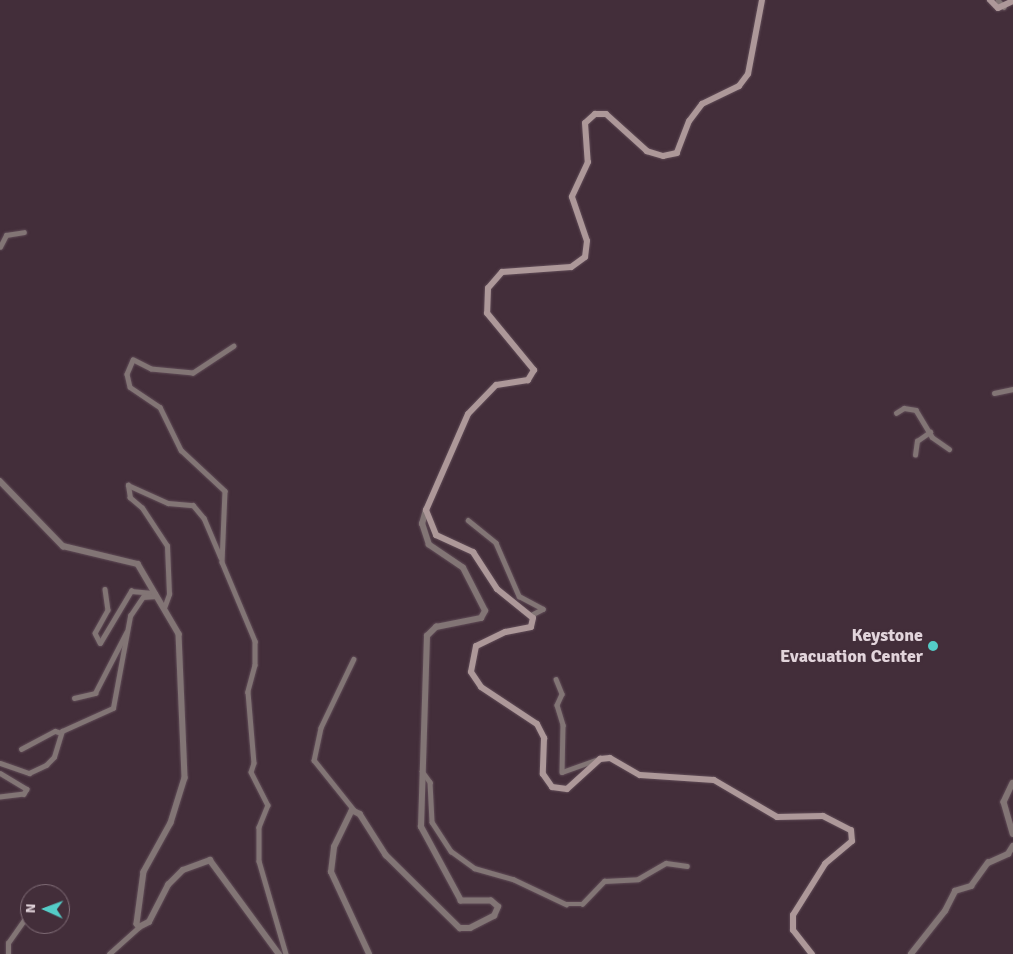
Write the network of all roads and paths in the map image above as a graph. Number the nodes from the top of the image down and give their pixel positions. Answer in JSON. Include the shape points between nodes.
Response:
{"nodes":[{"id":1,"x":762,"y":0,"type":"edge"},
{"id":2,"x":990,"y":0,"type":"edge"},
{"id":3,"x":998,"y":0,"type":"edge"},
{"id":4,"x":1013,"y":0,"type":"edge"},
{"id":5,"x":1004,"y":6,"type":"junction"},
{"id":6,"x":24,"y":232,"type":"dead end"},
{"id":7,"x":0,"y":247,"type":"edge"},
{"id":8,"x":234,"y":346,"type":"dead end"},
{"id":9,"x":1013,"y":389,"type":"edge"},
{"id":10,"x":994,"y":393,"type":"dead end"},
{"id":11,"x":896,"y":413,"type":"dead end"},
{"id":12,"x":930,"y":432,"type":"junction"},
{"id":13,"x":949,"y":449,"type":"dead end"},
{"id":14,"x":915,"y":455,"type":"dead end"},
{"id":15,"x":0,"y":481,"type":"edge"},
{"id":16,"x":426,"y":510,"type":"junction"},
{"id":17,"x":468,"y":520,"type":"dead end"},
{"id":18,"x":222,"y":562,"type":"junction"},
{"id":19,"x":105,"y":589,"type":"dead end"},
{"id":20,"x":156,"y":594,"type":"junction"},
{"id":21,"x":164,"y":608,"type":"junction"},
{"id":22,"x":531,"y":615,"type":"junction"},
{"id":23,"x":127,"y":632,"type":"junction"},
{"id":24,"x":354,"y":659,"type":"dead end"},
{"id":25,"x":556,"y":680,"type":"dead end"},
{"id":26,"x":74,"y":698,"type":"dead end"},
{"id":27,"x":62,"y":733,"type":"junction"},
{"id":28,"x":21,"y":749,"type":"dead end"},
{"id":29,"x":603,"y":758,"type":"junction"},
{"id":30,"x":0,"y":763,"type":"edge"},
{"id":31,"x":421,"y":770,"type":"junction"},
{"id":32,"x":0,"y":773,"type":"edge"},
{"id":33,"x":1013,"y":783,"type":"edge"},
{"id":34,"x":0,"y":797,"type":"edge"},
{"id":35,"x":354,"y":810,"type":"junction"},
{"id":36,"x":1013,"y":834,"type":"edge"},
{"id":37,"x":1013,"y":846,"type":"edge"},
{"id":38,"x":687,"y":866,"type":"dead end"},
{"id":39,"x":20,"y":926,"type":"edge"},
{"id":40,"x":139,"y":927,"type":"junction"},
{"id":41,"x":8,"y":954,"type":"edge"},
{"id":42,"x":109,"y":954,"type":"edge"},
{"id":43,"x":279,"y":954,"type":"edge"},
{"id":44,"x":286,"y":954,"type":"edge"},
{"id":45,"x":369,"y":954,"type":"edge"},
{"id":46,"x":812,"y":954,"type":"edge"},
{"id":47,"x":911,"y":954,"type":"edge"}],
"edges":[{"from":1,"to":16,"type":"main road","via":[[748,74],[739,86],[702,104],[687,125],[677,153],[663,156],[647,151],[606,114],[594,114],[585,123],[589,160],[572,197],[587,241],[584,257],[571,267],[502,272],[488,288],[487,313],[534,370],[528,380],[496,385],[468,414]]},
{"from":2,"to":5,"type":"main road","via":[[994,6]]},
{"from":3,"to":5,"type":"street"},
{"from":4,"to":5,"type":"main road"},
{"from":6,"to":7,"type":"street","via":[[6,235]]},
{"from":8,"to":18,"type":"street","via":[[193,374],[151,368],[133,360],[127,374],[130,387],[160,407],[181,450],[224,488],[227,525]]},
{"from":9,"to":10,"type":"street"},
{"from":11,"to":12,"type":"street","via":[[912,408]]},
{"from":12,"to":13,"type":"street"},
{"from":12,"to":14,"type":"street","via":[[918,442]]},
{"from":15,"to":20,"type":"street","via":[[57,542],[134,561],[144,570]]},
{"from":16,"to":22,"type":"main road","via":[[439,538],[473,552],[497,589]]},
{"from":16,"to":31,"type":"street","via":[[422,524],[429,545],[463,568],[485,611],[482,618],[436,627],[427,636]]},
{"from":17,"to":22,"type":"street","via":[[492,537],[519,596],[542,609]]},
{"from":18,"to":21,"type":"street","via":[[204,518],[193,505],[168,503],[128,485],[130,498],[145,511],[168,551],[169,594]]},
{"from":18,"to":44,"type":"street","via":[[253,629],[256,657],[248,692],[254,763],[251,772],[268,804],[258,833],[259,861]]},
{"from":19,"to":20,"type":"street","via":[[108,610],[95,633],[100,644],[131,591]]},
{"from":20,"to":21,"type":"street"},
{"from":20,"to":23,"type":"street","via":[[146,595],[137,603]]},
{"from":21,"to":40,"type":"street","via":[[183,647],[181,740],[185,778],[171,824],[144,872],[136,918]]},
{"from":22,"to":29,"type":"main road","via":[[531,627],[509,630],[476,646],[470,659],[474,680],[537,724],[544,738],[543,774],[552,787],[570,788]]},
{"from":23,"to":26,"type":"street","via":[[95,693]]},
{"from":23,"to":27,"type":"street","via":[[113,708]]},
{"from":24,"to":35,"type":"street","via":[[321,728],[314,760]]},
{"from":25,"to":29,"type":"street","via":[[562,694],[557,705],[564,730],[562,772]]},
{"from":27,"to":28,"type":"street","via":[[48,733],[32,747]]},
{"from":27,"to":30,"type":"street","via":[[54,757],[30,773]]},
{"from":29,"to":46,"type":"main road","via":[[617,760],[640,776],[714,780],[777,817],[823,816],[851,830],[852,841],[825,864],[793,915],[793,930]]},
{"from":31,"to":35,"type":"street","via":[[419,815],[424,836],[461,901],[496,903],[494,916],[470,928],[456,925],[386,855]]},
{"from":31,"to":38,"type":"street","via":[[430,782],[432,822],[451,851],[474,868],[513,879],[566,904],[582,904],[604,881],[638,879],[666,863]]},
{"from":32,"to":34,"type":"street","via":[[27,789],[24,794]]},
{"from":33,"to":36,"type":"street","via":[[1004,802]]},
{"from":35,"to":45,"type":"street","via":[[347,814],[334,847],[331,872]]},
{"from":37,"to":47,"type":"street","via":[[1008,854],[988,863],[971,886],[955,890],[946,911]]},
{"from":39,"to":41,"type":"street","via":[[8,943]]},
{"from":40,"to":42,"type":"street"},
{"from":40,"to":43,"type":"street","via":[[153,917],[168,885],[183,870],[210,860]]}]}
